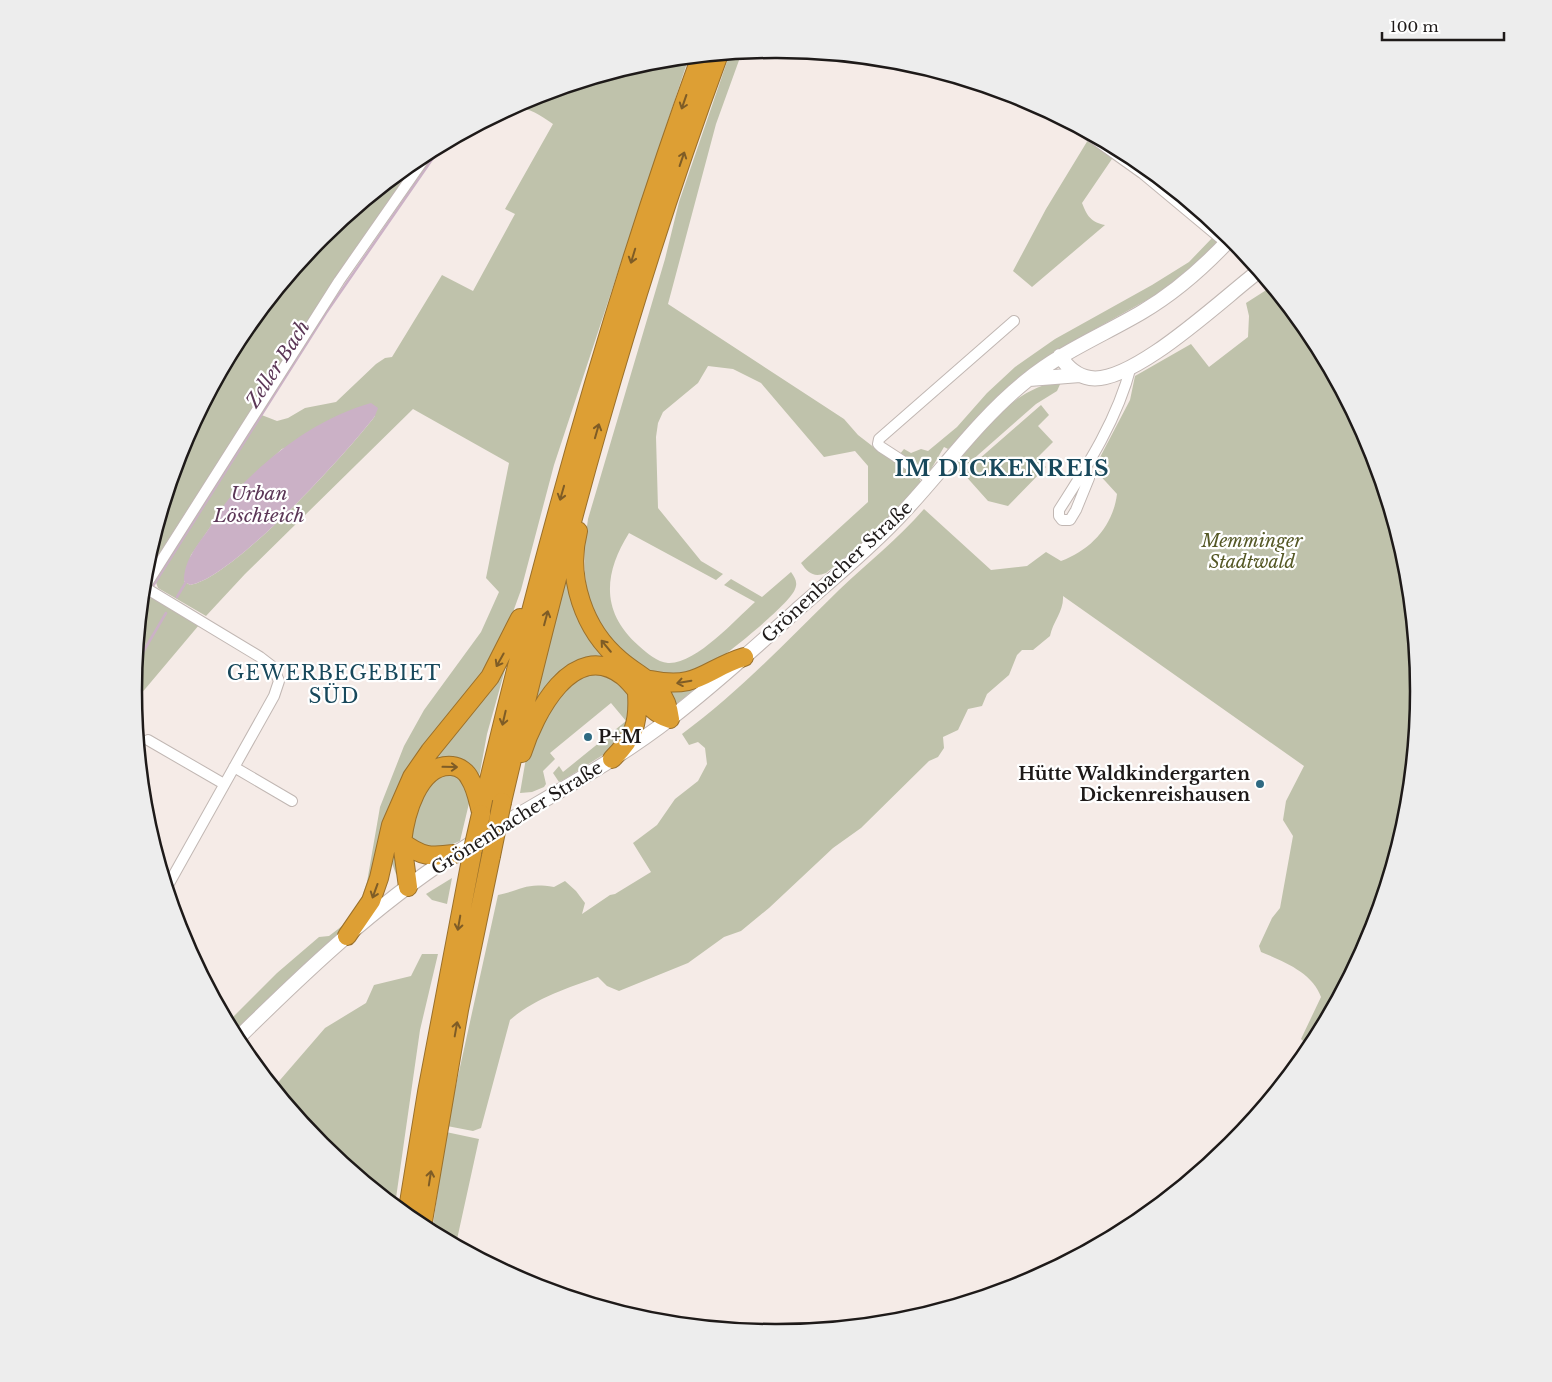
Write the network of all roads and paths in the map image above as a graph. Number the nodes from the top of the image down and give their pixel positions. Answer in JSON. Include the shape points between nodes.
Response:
{"nodes":[{"id":1,"x":717,"y":61,"type":"edge"},
{"id":2,"x":699,"y":62,"type":"edge"},
{"id":3,"x":417,"y":169,"type":"edge"},
{"id":4,"x":1156,"y":184,"type":"edge"},
{"id":5,"x":1167,"y":193,"type":"edge"},
{"id":6,"x":1225,"y":244,"type":"edge"},
{"id":7,"x":1254,"y":275,"type":"edge"},
{"id":8,"x":1014,"y":321,"type":"dead end"},
{"id":9,"x":1060,"y":356,"type":"junction"},
{"id":10,"x":1131,"y":366,"type":"junction"},
{"id":11,"x":1080,"y":375,"type":"junction"},
{"id":12,"x":1028,"y":378,"type":"junction"},
{"id":13,"x":1084,"y":472,"type":"dead end"},
{"id":14,"x":583,"y":478,"type":"junction"},
{"id":15,"x":932,"y":480,"type":"junction"},
{"id":16,"x":542,"y":569,"type":"junction"},
{"id":17,"x":153,"y":577,"type":"edge"},
{"id":18,"x":151,"y":592,"type":"edge"},
{"id":19,"x":744,"y":657,"type":"junction"},
{"id":20,"x":651,"y":680,"type":"junction"},
{"id":21,"x":637,"y":693,"type":"junction"},
{"id":22,"x":670,"y":719,"type":"junction"},
{"id":23,"x":148,"y":740,"type":"dead end"},
{"id":24,"x":612,"y":759,"type":"junction"},
{"id":25,"x":234,"y":767,"type":"junction"},
{"id":26,"x":224,"y":784,"type":"junction"},
{"id":27,"x":292,"y":801,"type":"dead end"},
{"id":28,"x":502,"y":802,"type":"junction"},
{"id":29,"x":481,"y":814,"type":"junction"},
{"id":30,"x":402,"y":842,"type":"junction"},
{"id":31,"x":454,"y":854,"type":"junction"},
{"id":32,"x":384,"y":857,"type":"junction"},
{"id":33,"x":172,"y":880,"type":"edge"},
{"id":34,"x":408,"y":887,"type":"junction"},
{"id":35,"x":347,"y":936,"type":"junction"},
{"id":36,"x":243,"y":1033,"type":"edge"},
{"id":37,"x":409,"y":1208,"type":"edge"},
{"id":38,"x":424,"y":1218,"type":"edge"}],
"edges":[{"from":14,"to":1,"type":"highway","one_way":true,"via":[[644,276]]},
{"from":2,"to":16,"type":"highway","one_way":true,"via":[[590,395]]},
{"from":3,"to":17,"type":"street","via":[[339,281]]},
{"from":4,"to":5,"type":"street"},
{"from":6,"to":9,"type":"main road","name":"Grönenbacher Straße","via":[[1160,301]]},
{"from":7,"to":10,"type":"main road","via":[[1205,317]]},
{"from":8,"to":15,"type":"street","via":[[879,439],[881,447]]},
{"from":9,"to":11,"type":"main road"},
{"from":9,"to":12,"type":"main road","name":"Grönenbacher Straße"},
{"from":10,"to":11,"type":"main road","via":[[1102,378]]},
{"from":10,"to":13,"type":"street","via":[[1122,399]]},
{"from":11,"to":12,"type":"main road"},
{"from":12,"to":15,"type":"main road","name":"Grönenbacher Straße","via":[[983,419]]},
{"from":20,"to":14,"type":"highway","one_way":true,"via":[[610,652],[582,608],[576,582],[575,542],[588,490]]},
{"from":28,"to":14,"type":"highway","one_way":true},
{"from":15,"to":19,"type":"main road","name":"Grönenbacher Straße","via":[[890,526]]},
{"from":16,"to":29,"type":"highway","one_way":true},
{"from":16,"to":32,"type":"highway","one_way":true,"via":[[530,584],[518,626],[490,678],[412,777],[391,825]]},
{"from":18,"to":25,"type":"street","via":[[273,667],[279,681],[274,696]]},
{"from":19,"to":20,"type":"highway","one_way":true,"via":[[726,662],[688,682]]},
{"from":19,"to":22,"type":"main road","name":"Grönenbacher Straße"},
{"from":20,"to":22,"type":"highway","via":[[665,700]]},
{"from":21,"to":22,"type":"highway","via":[[657,714]]},
{"from":21,"to":24,"type":"highway","via":[[636,724],[624,746]]},
{"from":21,"to":28,"type":"highway","via":[[624,677],[605,667],[584,668],[567,677],[554,690],[539,715]]},
{"from":22,"to":24,"type":"main road","name":"Grönenbacher Straße"},
{"from":23,"to":26,"type":"street"},
{"from":24,"to":31,"type":"main road","name":"Grönenbacher Straße"},
{"from":25,"to":26,"type":"street"},
{"from":25,"to":27,"type":"street"},
{"from":26,"to":33,"type":"street"},
{"from":38,"to":28,"type":"highway","one_way":true,"bridge":true,"via":[[459,1010]]},
{"from":30,"to":29,"type":"highway","one_way":true,"via":[[404,824],[413,800],[427,776],[437,768],[457,766],[466,772]]},
{"from":29,"to":37,"type":"highway","one_way":true,"bridge":true,"via":[[427,1092]]},
{"from":30,"to":31,"type":"highway","via":[[421,855]]},
{"from":30,"to":34,"type":"highway"},
{"from":31,"to":34,"type":"main road","name":"Grönenbacher Straße"},
{"from":32,"to":34,"type":"highway","via":[[392,875]]},
{"from":32,"to":35,"type":"highway","one_way":true,"via":[[371,902]]},
{"from":34,"to":35,"type":"main road","name":"Grönenbacher Straße"},
{"from":35,"to":36,"type":"main road","name":"Grönenbacher Straße"}]}
